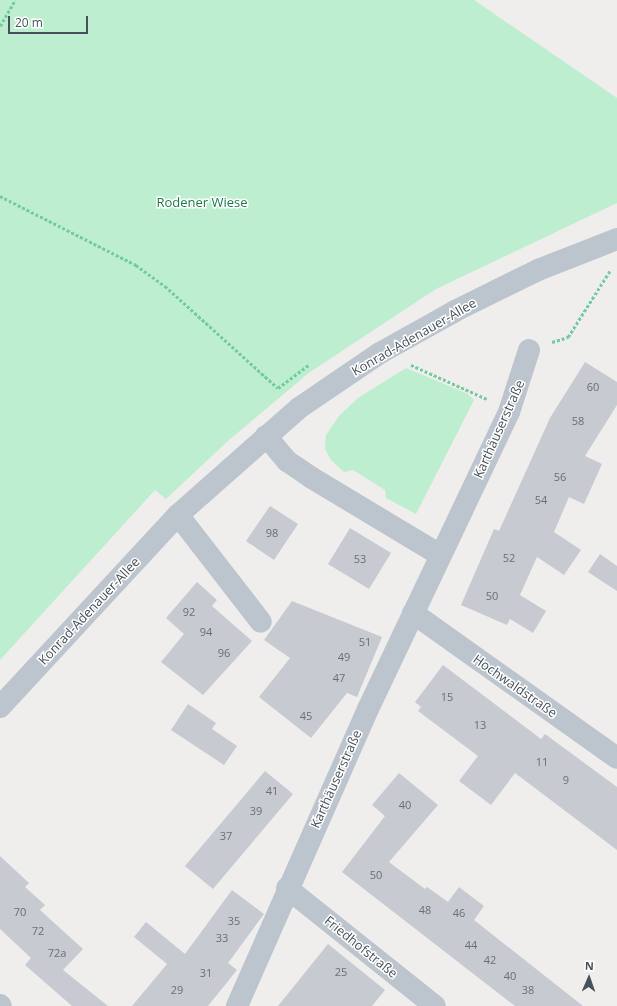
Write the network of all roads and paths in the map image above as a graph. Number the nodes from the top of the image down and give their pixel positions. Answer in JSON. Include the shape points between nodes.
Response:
{"nodes":[{"id":1,"x":15,"y":0,"type":"edge"},
{"id":2,"x":0,"y":26,"type":"edge"},
{"id":3,"x":0,"y":196,"type":"edge"},
{"id":4,"x":617,"y":239,"type":"edge"},
{"id":5,"x":613,"y":265,"type":"dead end"},
{"id":6,"x":530,"y":350,"type":"joint"},
{"id":7,"x":405,"y":363,"type":"dead end"},
{"id":8,"x":309,"y":365,"type":"dead end"},
{"id":9,"x":510,"y":409,"type":"junction"},
{"id":10,"x":266,"y":436,"type":"junction"},
{"id":11,"x":178,"y":515,"type":"junction"},
{"id":12,"x":440,"y":555,"type":"junction"},
{"id":13,"x":413,"y":614,"type":"junction"},
{"id":14,"x":261,"y":622,"type":"dead end"},
{"id":15,"x":0,"y":707,"type":"edge"},
{"id":16,"x":617,"y":758,"type":"edge"},
{"id":17,"x":287,"y":888,"type":"junction"},
{"id":18,"x":237,"y":1006,"type":"edge"},
{"id":19,"x":435,"y":1006,"type":"edge"}],
"edges":[{"from":1,"to":2,"type":"path"},
{"from":3,"to":8,"type":"path","via":[[136,264],[165,286],[278,388]]},
{"from":4,"to":10,"type":"street","name":"Konrad-Adenauer-Allee","via":[[538,270],[394,346],[299,408]]},
{"from":5,"to":6,"type":"path","via":[[568,337]]},
{"from":6,"to":9,"type":"street","name":"Karthäuserstraße"},
{"from":7,"to":9,"type":"path"},
{"from":9,"to":12,"type":"street","name":"Karthäuserstraße"},
{"from":10,"to":11,"type":"street","name":"Konrad-Adenauer-Allee"},
{"from":10,"to":12,"type":"street","via":[[287,460],[312,478]]},
{"from":11,"to":14,"type":"street"},
{"from":11,"to":15,"type":"street","name":"Konrad-Adenauer-Allee"},
{"from":12,"to":13,"type":"street","name":"Karthäuserstraße"},
{"from":13,"to":16,"type":"street","name":"Hochwaldstraße"},
{"from":13,"to":17,"type":"street","name":"Karthäuserstraße"},
{"from":17,"to":18,"type":"street","name":"Karthäuserstraße"},
{"from":17,"to":19,"type":"street","name":"Friedhofstraße"}]}
